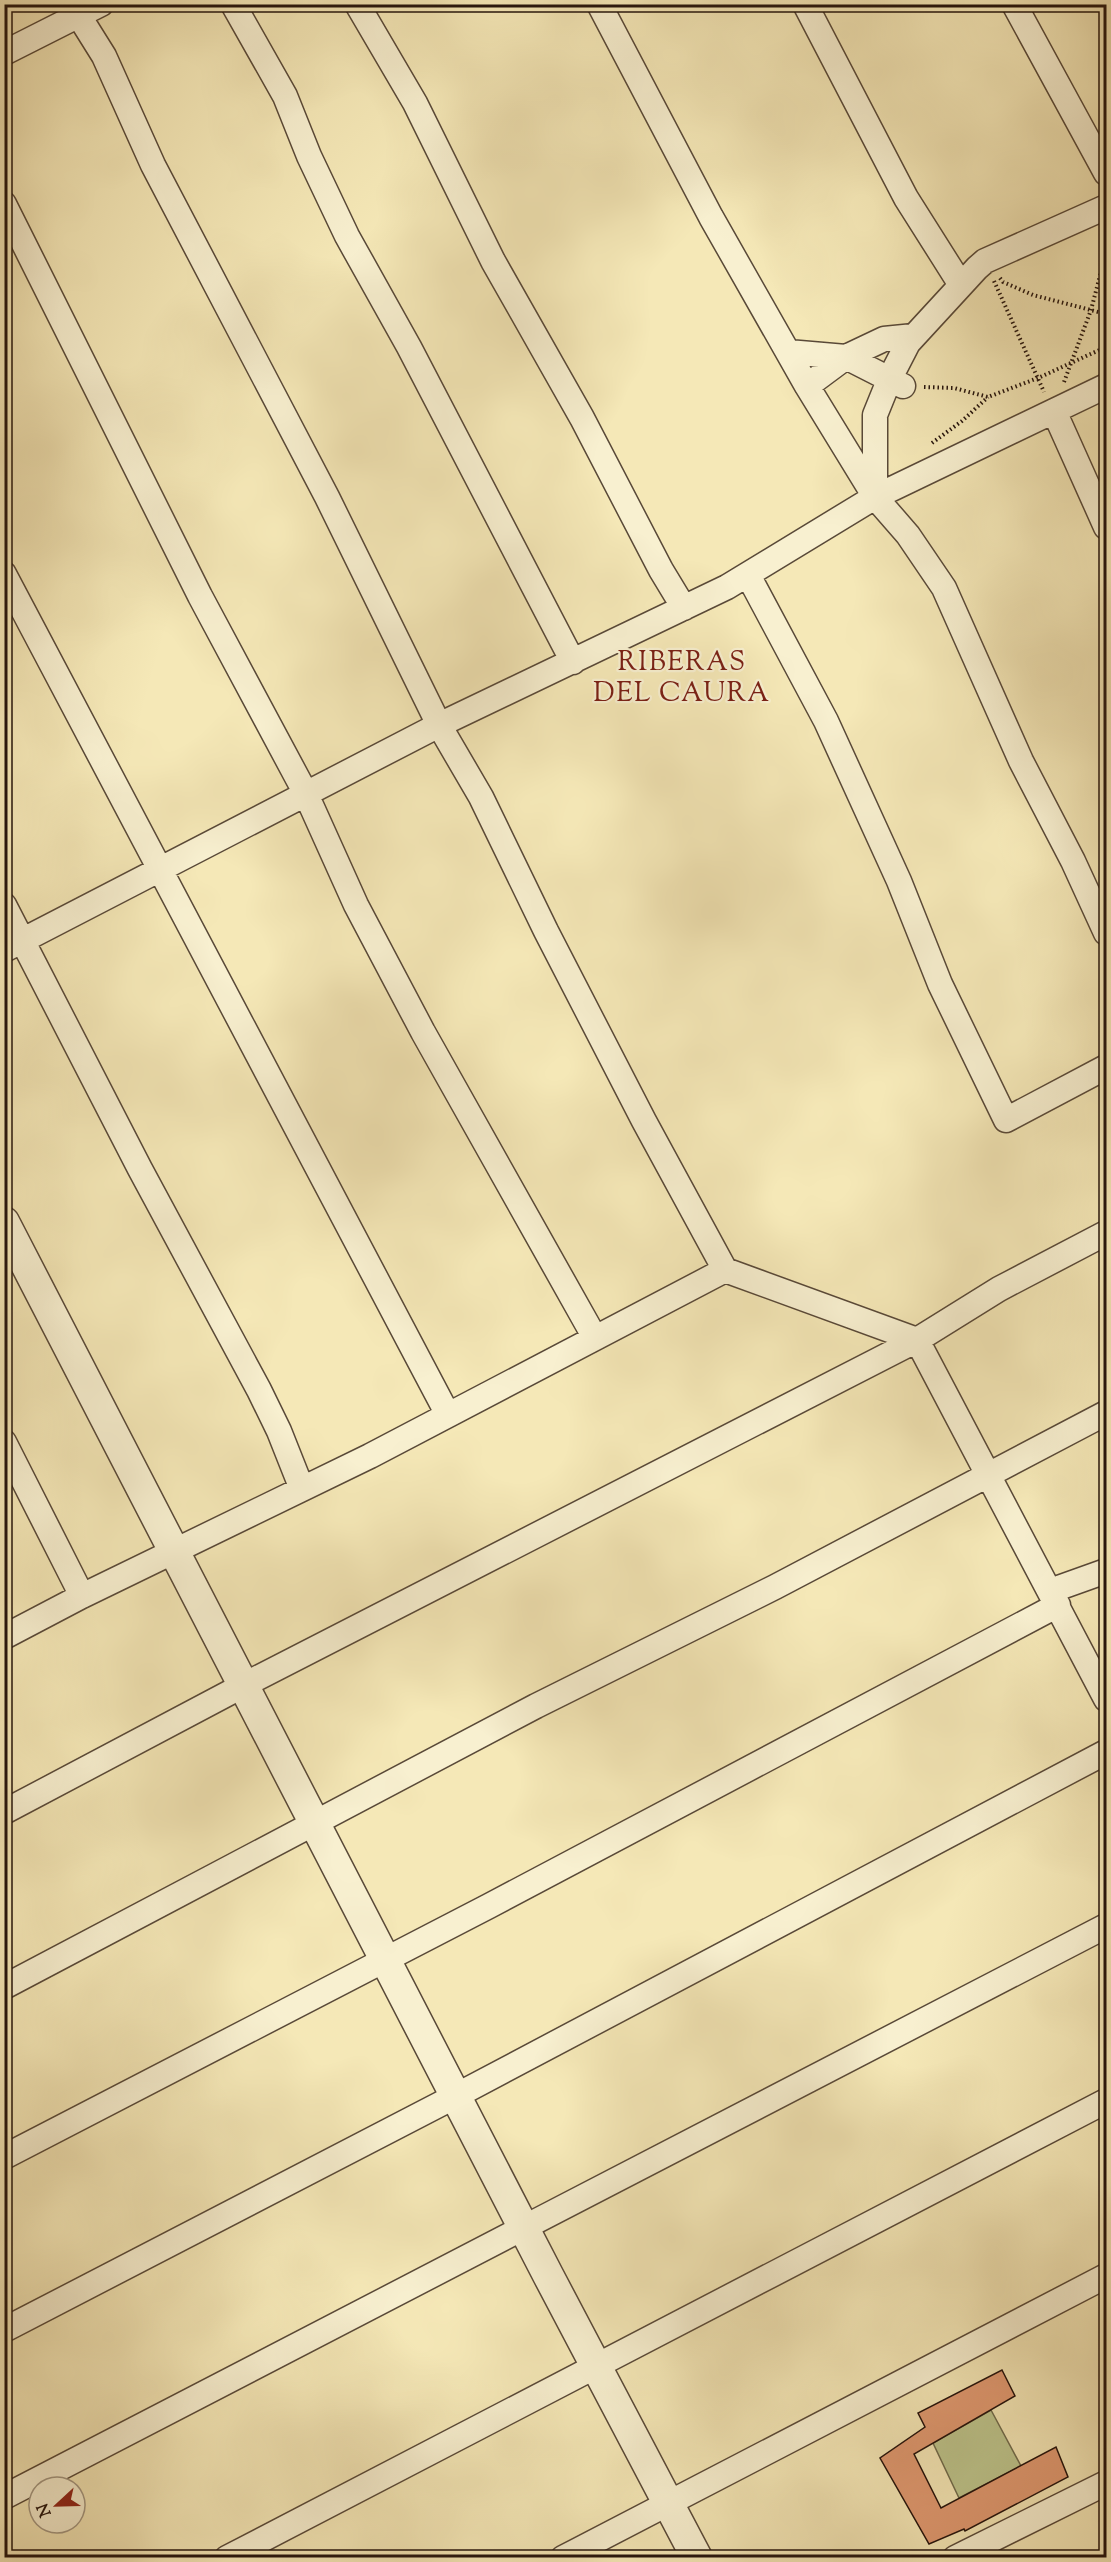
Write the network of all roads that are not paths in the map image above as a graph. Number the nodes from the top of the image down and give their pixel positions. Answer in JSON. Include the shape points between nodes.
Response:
{"nodes":[{"id":1,"x":101,"y":4,"type":"edge"},
{"id":2,"x":233,"y":4,"type":"edge"},
{"id":3,"x":357,"y":4,"type":"edge"},
{"id":4,"x":599,"y":4,"type":"edge"},
{"id":5,"x":805,"y":4,"type":"edge"},
{"id":6,"x":1014,"y":4,"type":"edge"},
{"id":7,"x":79,"y":16,"type":"junction"},
{"id":8,"x":4,"y":52,"type":"edge"},
{"id":9,"x":1107,"y":173,"type":"edge"},
{"id":10,"x":4,"y":204,"type":"edge"},
{"id":11,"x":1107,"y":207,"type":"edge"},
{"id":12,"x":961,"y":285,"type":"junction"},
{"id":13,"x":914,"y":336,"type":"junction"},
{"id":14,"x":788,"y":352,"type":"junction"},
{"id":15,"x":846,"y":357,"type":"junction"},
{"id":16,"x":897,"y":382,"type":"junction"},
{"id":17,"x":807,"y":386,"type":"junction"},
{"id":18,"x":1107,"y":386,"type":"edge"},
{"id":19,"x":1054,"y":411,"type":"junction"},
{"id":20,"x":875,"y":497,"type":"junction"},
{"id":21,"x":1107,"y":527,"type":"edge"},
{"id":22,"x":4,"y":574,"type":"edge"},
{"id":23,"x":748,"y":575,"type":"junction"},
{"id":24,"x":684,"y":608,"type":"junction"},
{"id":25,"x":573,"y":662,"type":"junction"},
{"id":26,"x":439,"y":725,"type":"junction"},
{"id":27,"x":306,"y":794,"type":"junction"},
{"id":28,"x":161,"y":869,"type":"junction"},
{"id":29,"x":4,"y":905,"type":"edge"},
{"id":30,"x":1107,"y":933,"type":"edge"},
{"id":31,"x":14,"y":945,"type":"edge"},
{"id":32,"x":1107,"y":1067,"type":"edge"},
{"id":33,"x":4,"y":1222,"type":"edge"},
{"id":34,"x":1107,"y":1233,"type":"edge"},
{"id":35,"x":726,"y":1270,"type":"junction"},
{"id":36,"x":595,"y":1338,"type":"junction"},
{"id":37,"x":917,"y":1340,"type":"junction"},
{"id":38,"x":1107,"y":1413,"type":"edge"},
{"id":39,"x":448,"y":1414,"type":"junction"},
{"id":40,"x":4,"y":1442,"type":"edge"},
{"id":41,"x":988,"y":1473,"type":"junction"},
{"id":42,"x":302,"y":1489,"type":"junction"},
{"id":43,"x":175,"y":1551,"type":"junction"},
{"id":44,"x":1107,"y":1571,"type":"edge"},
{"id":45,"x":82,"y":1596,"type":"junction"},
{"id":46,"x":1054,"y":1598,"type":"junction"},
{"id":47,"x":4,"y":1637,"type":"edge"},
{"id":48,"x":244,"y":1685,"type":"junction"},
{"id":49,"x":1107,"y":1699,"type":"edge"},
{"id":50,"x":1107,"y":1752,"type":"edge"},
{"id":51,"x":4,"y":1812,"type":"edge"},
{"id":52,"x":314,"y":1821,"type":"junction"},
{"id":53,"x":1107,"y":1926,"type":"edge"},
{"id":54,"x":386,"y":1960,"type":"junction"},
{"id":55,"x":4,"y":1987,"type":"edge"},
{"id":56,"x":456,"y":2096,"type":"junction"},
{"id":57,"x":1107,"y":2101,"type":"edge"},
{"id":58,"x":4,"y":2157,"type":"edge"},
{"id":59,"x":524,"y":2228,"type":"junction"},
{"id":60,"x":1107,"y":2276,"type":"edge"},
{"id":61,"x":4,"y":2330,"type":"edge"},
{"id":62,"x":595,"y":2365,"type":"junction"},
{"id":63,"x":1107,"y":2483,"type":"edge"},
{"id":64,"x":4,"y":2497,"type":"edge"},
{"id":65,"x":669,"y":2504,"type":"junction"},
{"id":66,"x":227,"y":2558,"type":"edge"},
{"id":67,"x":563,"y":2558,"type":"edge"},
{"id":68,"x":697,"y":2558,"type":"edge"},
{"id":69,"x":956,"y":2558,"type":"edge"}],
"edges":[{"from":1,"to":7,"type":"street"},
{"from":2,"to":25,"type":"street","via":[[285,96],[347,236],[410,347]]},
{"from":3,"to":24,"type":"street","via":[[416,103],[493,261]]},
{"from":4,"to":14,"type":"street","via":[[711,217]]},
{"from":5,"to":12,"type":"street","via":[[906,198]]},
{"from":6,"to":9,"type":"street"},
{"from":7,"to":8,"type":"street"},
{"from":7,"to":26,"type":"street","via":[[104,56],[153,165],[327,497]]},
{"from":10,"to":27,"type":"street","via":[[194,586]]},
{"from":11,"to":12,"type":"street","via":[[985,261]]},
{"from":12,"to":13,"type":"street"},
{"from":13,"to":15,"type":"street","via":[[884,339]]},
{"from":13,"to":16,"type":"street","via":[[908,343]]},
{"from":14,"to":15,"type":"street"},
{"from":14,"to":17,"type":"street"},
{"from":15,"to":16,"type":"street"},
{"from":15,"to":17,"type":"street"},
{"from":16,"to":20,"type":"street","via":[[875,415]]},
{"from":17,"to":20,"type":"street"},
{"from":18,"to":19,"type":"street"},
{"from":19,"to":20,"type":"street"},
{"from":19,"to":21,"type":"street"},
{"from":20,"to":23,"type":"street"},
{"from":20,"to":30,"type":"street","via":[[909,535],[944,588],[1022,761]]},
{"from":22,"to":28,"type":"street"},
{"from":23,"to":24,"type":"street"},
{"from":23,"to":32,"type":"street","via":[[826,721],[940,984],[1006,1120]]},
{"from":24,"to":25,"type":"street"},
{"from":25,"to":26,"type":"street"},
{"from":26,"to":27,"type":"street"},
{"from":26,"to":35,"type":"street","via":[[481,797],[556,952]]},
{"from":27,"to":28,"type":"street"},
{"from":27,"to":36,"type":"street","via":[[356,905],[406,1000]]},
{"from":28,"to":31,"type":"street"},
{"from":28,"to":39,"type":"street"},
{"from":29,"to":31,"type":"street"},
{"from":31,"to":42,"type":"street","via":[[259,1390]]},
{"from":33,"to":43,"type":"street"},
{"from":34,"to":37,"type":"street","via":[[999,1289]]},
{"from":35,"to":36,"type":"street"},
{"from":35,"to":37,"type":"street"},
{"from":36,"to":39,"type":"street"},
{"from":37,"to":41,"type":"street"},
{"from":37,"to":48,"type":"street"},
{"from":38,"to":41,"type":"street"},
{"from":39,"to":42,"type":"street"},
{"from":40,"to":45,"type":"street"},
{"from":41,"to":46,"type":"street"},
{"from":41,"to":52,"type":"street","via":[[775,1587]]},
{"from":42,"to":43,"type":"street"},
{"from":43,"to":45,"type":"street"},
{"from":43,"to":48,"type":"street"},
{"from":44,"to":46,"type":"street"},
{"from":45,"to":47,"type":"street"},
{"from":46,"to":49,"type":"street"},
{"from":46,"to":54,"type":"street"},
{"from":48,"to":51,"type":"street"},
{"from":48,"to":52,"type":"street"},
{"from":50,"to":56,"type":"street"},
{"from":52,"to":54,"type":"street"},
{"from":52,"to":55,"type":"street"},
{"from":53,"to":59,"type":"street"},
{"from":54,"to":56,"type":"street"},
{"from":54,"to":58,"type":"street"},
{"from":56,"to":59,"type":"street"},
{"from":56,"to":61,"type":"street"},
{"from":57,"to":62,"type":"street"},
{"from":59,"to":62,"type":"street"},
{"from":59,"to":64,"type":"street"},
{"from":60,"to":65,"type":"street"},
{"from":62,"to":65,"type":"street"},
{"from":62,"to":66,"type":"street"},
{"from":63,"to":69,"type":"street"},
{"from":65,"to":67,"type":"street"},
{"from":65,"to":68,"type":"street"}]}
